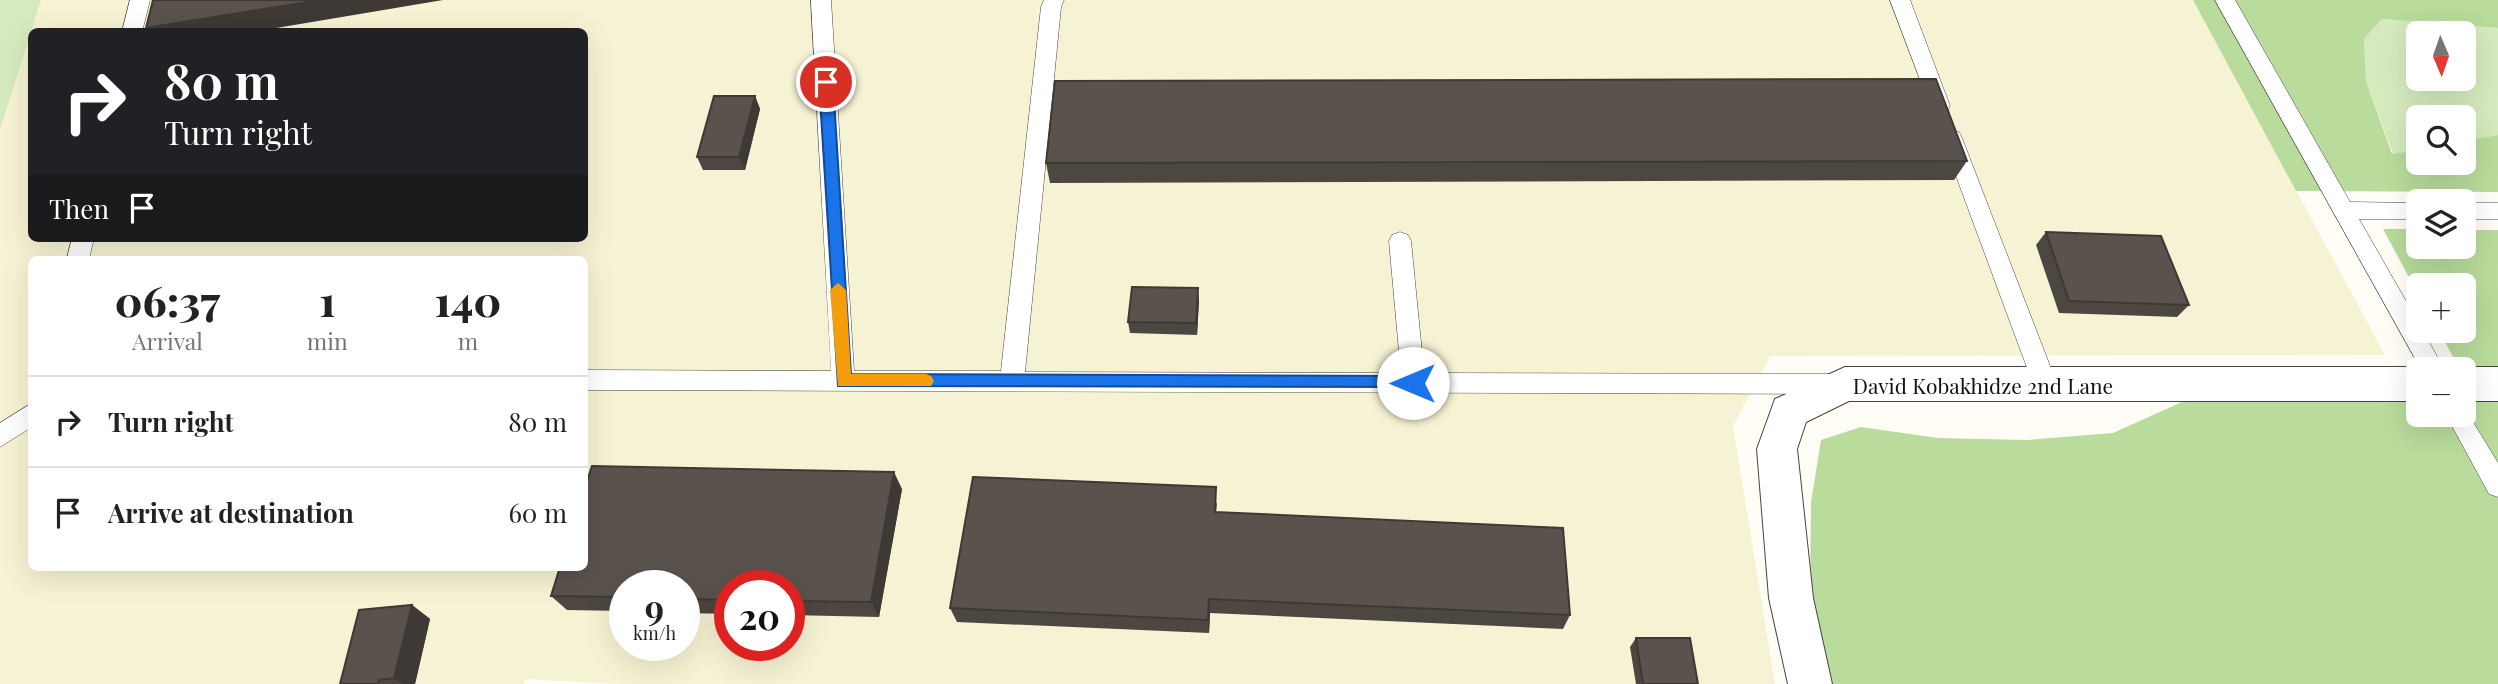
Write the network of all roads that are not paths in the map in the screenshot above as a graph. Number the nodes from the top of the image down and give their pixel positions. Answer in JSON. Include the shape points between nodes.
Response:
{"nodes":[{"id":1,"x":140,"y":0,"type":"edge"},
{"id":2,"x":821,"y":0,"type":"edge"},
{"id":3,"x":1054,"y":0,"type":"edge"},
{"id":4,"x":1900,"y":0,"type":"edge"},
{"id":5,"x":2225,"y":0,"type":"edge"},
{"id":6,"x":133,"y":28,"type":"edge"},
{"id":7,"x":2343,"y":210,"type":"junction"},
{"id":8,"x":2406,"y":211,"type":"edge"},
{"id":9,"x":2476,"y":211,"type":"edge"},
{"id":10,"x":2498,"y":211,"type":"edge"},
{"id":11,"x":1400,"y":241,"type":"dead end"},
{"id":12,"x":2426,"y":357,"type":"edge"},
{"id":13,"x":588,"y":380,"type":"edge"},
{"id":14,"x":844,"y":381,"type":"junction"},
{"id":15,"x":1012,"y":381,"type":"junction"},
{"id":16,"x":1413,"y":383,"type":"junction"},
{"id":17,"x":1845,"y":384,"type":"junction"},
{"id":18,"x":2045,"y":384,"type":"junction"},
{"id":19,"x":2406,"y":384,"type":"edge"},
{"id":20,"x":2476,"y":384,"type":"edge"},
{"id":21,"x":2498,"y":384,"type":"edge"},
{"id":22,"x":28,"y":416,"type":"edge"},
{"id":23,"x":2466,"y":427,"type":"edge"},
{"id":24,"x":0,"y":437,"type":"edge"},
{"id":25,"x":2498,"y":486,"type":"edge"},
{"id":26,"x":1810,"y":684,"type":"edge"}],
"edges":[{"from":1,"to":6,"type":"lane"},
{"from":2,"to":14,"type":"lane"},
{"from":3,"to":15,"type":"lane"},
{"from":4,"to":18,"type":"lane"},
{"from":5,"to":7,"type":"lane"},
{"from":7,"to":8,"type":"lane"},
{"from":7,"to":12,"type":"lane"},
{"from":9,"to":10,"type":"lane"},
{"from":11,"to":16,"type":"lane"},
{"from":13,"to":14,"type":"lane"},
{"from":14,"to":15,"type":"lane"},
{"from":15,"to":16,"type":"lane"},
{"from":16,"to":17,"type":"lane"},
{"from":17,"to":18,"type":"street","name":"David Kobakhidze 2nd Lane"},
{"from":17,"to":26,"type":"street","name":"David Kobakhidze 2nd Lane","via":[[1788,411],[1777,449],[1791,598]]},
{"from":18,"to":19,"type":"street","name":"David Kobakhidze 2nd Lane"},
{"from":20,"to":21,"type":"street"},
{"from":22,"to":24,"type":"lane"},
{"from":23,"to":25,"type":"lane"}]}
